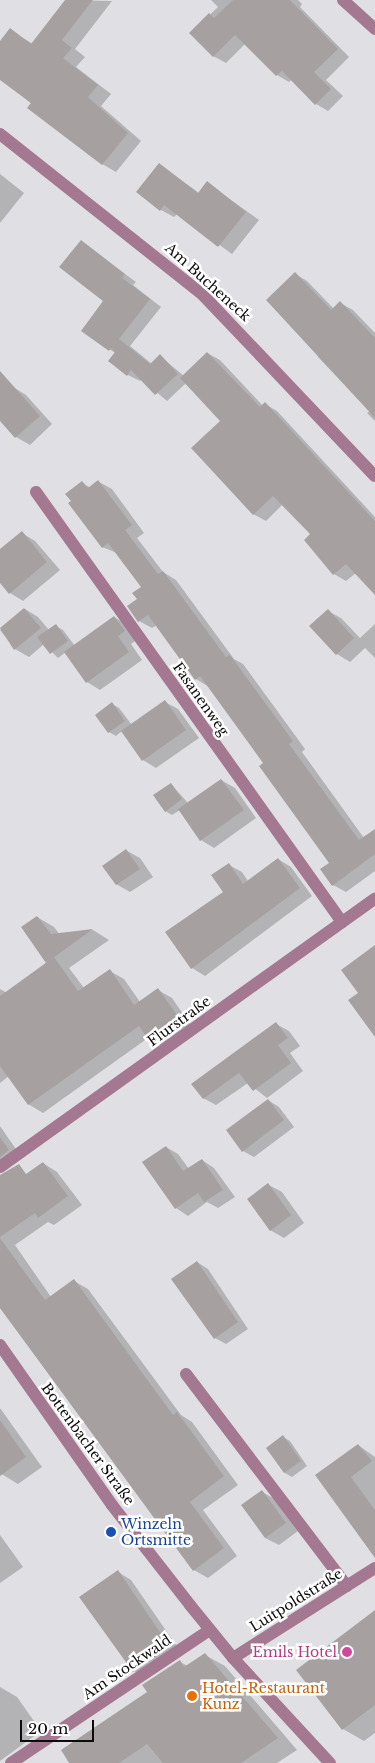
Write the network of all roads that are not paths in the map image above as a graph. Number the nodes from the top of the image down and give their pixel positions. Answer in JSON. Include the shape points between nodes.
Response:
{"nodes":[{"id":1,"x":343,"y":0,"type":"edge"},
{"id":2,"x":375,"y":29,"type":"edge"},
{"id":3,"x":0,"y":134,"type":"edge"},
{"id":4,"x":375,"y":476,"type":"edge"},
{"id":5,"x":36,"y":492,"type":"dead end"},
{"id":6,"x":375,"y":899,"type":"edge"},
{"id":7,"x":342,"y":922,"type":"junction"},
{"id":8,"x":0,"y":1167,"type":"edge"},
{"id":9,"x":0,"y":1345,"type":"edge"},
{"id":10,"x":186,"y":1374,"type":"dead end"},
{"id":11,"x":375,"y":1568,"type":"edge"},
{"id":12,"x":346,"y":1586,"type":"junction"},
{"id":13,"x":210,"y":1630,"type":"junction"},
{"id":14,"x":233,"y":1658,"type":"junction"},
{"id":15,"x":11,"y":1763,"type":"edge"},
{"id":16,"x":330,"y":1763,"type":"edge"}],
"edges":[{"from":1,"to":2,"type":"street"},
{"from":3,"to":4,"type":"street","name":"Am Bucheneck","via":[[202,294]]},
{"from":5,"to":7,"type":"street","name":"Fasanenweg"},
{"from":6,"to":7,"type":"street","name":"Flurstraße"},
{"from":7,"to":8,"type":"street","name":"Flurstraße"},
{"from":9,"to":13,"type":"street","name":"Bottenbacher Straße","via":[[112,1505]]},
{"from":10,"to":12,"type":"street"},
{"from":11,"to":12,"type":"street","name":"Luitpoldstraße"},
{"from":12,"to":14,"type":"street","name":"Luitpoldstraße"},
{"from":13,"to":14,"type":"street","name":"Bottenbacher Straße"},
{"from":13,"to":15,"type":"street","name":"Am Stockwald"},
{"from":14,"to":16,"type":"street","name":"Bottenbacher Straße"}]}
